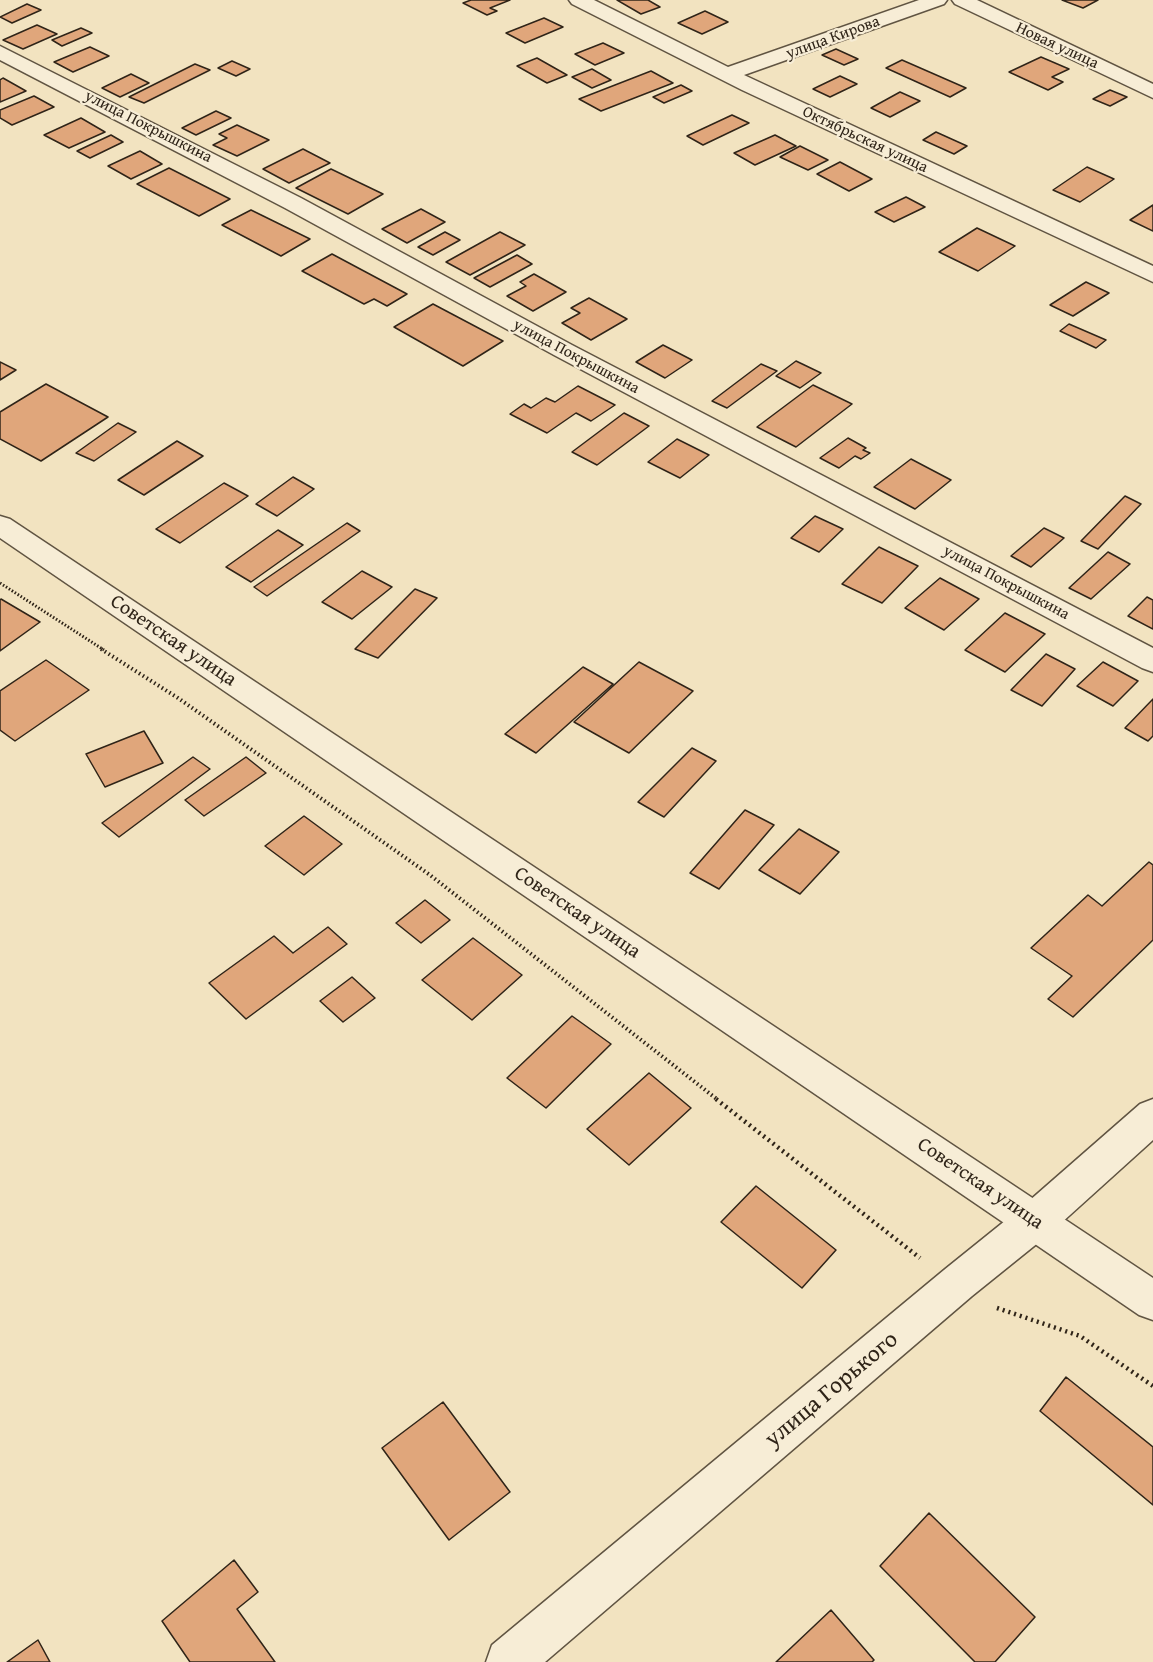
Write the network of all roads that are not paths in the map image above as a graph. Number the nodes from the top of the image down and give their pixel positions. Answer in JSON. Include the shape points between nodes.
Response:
{"nodes":[{"id":1,"x":579,"y":0,"type":"edge"},
{"id":2,"x":937,"y":0,"type":"edge"},
{"id":3,"x":962,"y":0,"type":"edge"},
{"id":4,"x":0,"y":52,"type":"edge"},
{"id":5,"x":728,"y":74,"type":"junction"},
{"id":6,"x":1153,"y":92,"type":"edge"},
{"id":7,"x":1153,"y":274,"type":"edge"},
{"id":8,"x":0,"y":525,"type":"edge"},
{"id":9,"x":1153,"y":661,"type":"edge"},
{"id":10,"x":1153,"y":1116,"type":"edge"},
{"id":11,"x":1035,"y":1221,"type":"junction"},
{"id":12,"x":1153,"y":1301,"type":"edge"},
{"id":13,"x":509,"y":1662,"type":"edge"}],
"edges":[{"from":1,"to":5,"type":"street","name":"Октябрьская улица"},
{"from":2,"to":5,"type":"street","name":"улица Кирова"},
{"from":3,"to":6,"type":"street","name":"Новая улица"},
{"from":4,"to":9,"type":"street","name":"улица Покрышкина","via":[[293,202],[563,350]]},
{"from":5,"to":7,"type":"street","name":"Октябрьская улица"},
{"from":8,"to":11,"type":"street","name":"Советская улица"},
{"from":10,"to":11,"type":"street","name":"улица Горького"},
{"from":11,"to":12,"type":"street","name":"Советская улица"},
{"from":11,"to":13,"type":"street","name":"улица Горького"}]}
